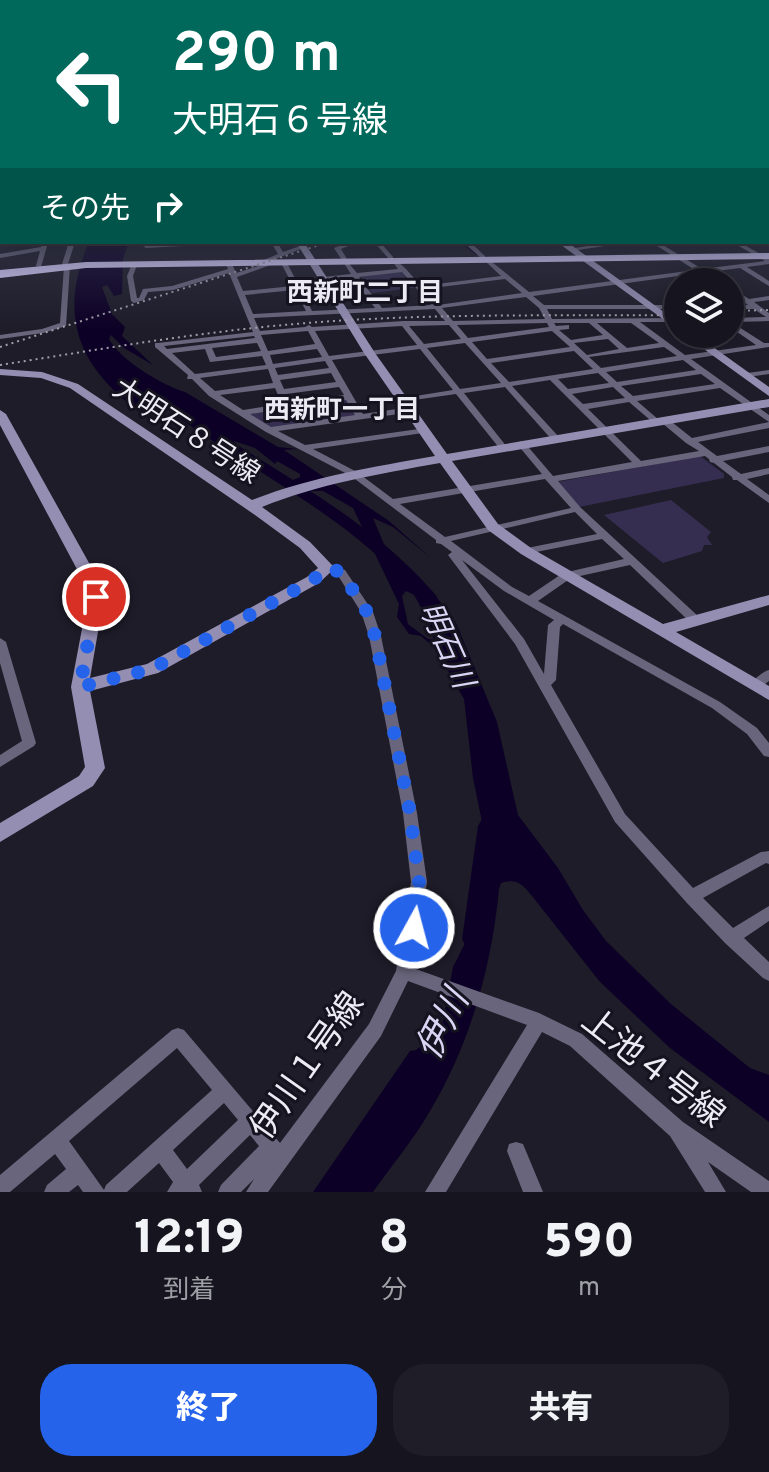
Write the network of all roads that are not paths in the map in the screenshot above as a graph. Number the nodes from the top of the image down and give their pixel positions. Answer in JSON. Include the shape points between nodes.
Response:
{"nodes":[{"id":1,"x":72,"y":244,"type":"edge"},
{"id":2,"x":146,"y":244,"type":"edge"},
{"id":3,"x":166,"y":244,"type":"edge"},
{"id":4,"x":221,"y":244,"type":"edge"},
{"id":5,"x":274,"y":244,"type":"edge"},
{"id":6,"x":304,"y":244,"type":"edge"},
{"id":7,"x":349,"y":244,"type":"edge"},
{"id":8,"x":379,"y":244,"type":"edge"},
{"id":9,"x":468,"y":244,"type":"edge"},
{"id":10,"x":564,"y":244,"type":"edge"},
{"id":11,"x":621,"y":244,"type":"edge"},
{"id":12,"x":657,"y":244,"type":"edge"},
{"id":13,"x":739,"y":244,"type":"edge"},
{"id":14,"x":45,"y":245,"type":"edge"},
{"id":15,"x":578,"y":255,"type":"junction"},
{"id":16,"x":0,"y":256,"type":"edge"},
{"id":17,"x":676,"y":256,"type":"junction"},
{"id":18,"x":765,"y":257,"type":"edge"},
{"id":19,"x":485,"y":259,"type":"junction"},
{"id":20,"x":276,"y":260,"type":"junction"},
{"id":21,"x":344,"y":260,"type":"junction"},
{"id":22,"x":311,"y":261,"type":"junction"},
{"id":23,"x":397,"y":263,"type":"junction"},
{"id":24,"x":135,"y":264,"type":"junction"},
{"id":25,"x":68,"y":265,"type":"junction"},
{"id":26,"x":39,"y":266,"type":"junction"},
{"id":27,"x":742,"y":266,"type":"junction"},
{"id":28,"x":231,"y":268,"type":"junction"},
{"id":29,"x":696,"y":268,"type":"edge"},
{"id":30,"x":726,"y":268,"type":"edge"},
{"id":31,"x":0,"y":273,"type":"edge"},
{"id":32,"x":356,"y":275,"type":"junction"},
{"id":33,"x":664,"y":276,"type":"edge"},
{"id":34,"x":506,"y":277,"type":"junction"},
{"id":35,"x":325,"y":282,"type":"junction"},
{"id":36,"x":616,"y":282,"type":"junction"},
{"id":37,"x":769,"y":284,"type":"edge"},
{"id":38,"x":297,"y":288,"type":"junction"},
{"id":39,"x":420,"y":288,"type":"junction"},
{"id":40,"x":242,"y":293,"type":"junction"},
{"id":41,"x":525,"y":294,"type":"junction"},
{"id":42,"x":769,"y":298,"type":"edge"},
{"id":43,"x":744,"y":299,"type":"edge"},
{"id":44,"x":752,"y":304,"type":"junction"},
{"id":45,"x":744,"y":305,"type":"edge"},
{"id":46,"x":437,"y":307,"type":"junction"},
{"id":47,"x":542,"y":307,"type":"junction"},
{"id":48,"x":650,"y":307,"type":"junction"},
{"id":49,"x":664,"y":307,"type":"edge"},
{"id":50,"x":379,"y":308,"type":"junction"},
{"id":51,"x":343,"y":310,"type":"junction"},
{"id":52,"x":309,"y":311,"type":"junction"},
{"id":53,"x":252,"y":316,"type":"junction"},
{"id":54,"x":664,"y":316,"type":"edge"},
{"id":55,"x":769,"y":318,"type":"edge"},
{"id":56,"x":633,"y":320,"type":"junction"},
{"id":57,"x":744,"y":321,"type":"edge"},
{"id":58,"x":450,"y":322,"type":"junction"},
{"id":59,"x":596,"y":322,"type":"junction"},
{"id":60,"x":664,"y":322,"type":"edge"},
{"id":61,"x":403,"y":323,"type":"junction"},
{"id":62,"x":352,"y":324,"type":"junction"},
{"id":63,"x":554,"y":326,"type":"junction"},
{"id":64,"x":309,"y":327,"type":"junction"},
{"id":65,"x":744,"y":331,"type":"edge"},
{"id":66,"x":259,"y":336,"type":"junction"},
{"id":67,"x":0,"y":337,"type":"edge"},
{"id":68,"x":609,"y":337,"type":"junction"},
{"id":69,"x":467,"y":340,"type":"junction"},
{"id":70,"x":575,"y":345,"type":"junction"},
{"id":71,"x":664,"y":345,"type":"joint"},
{"id":72,"x":320,"y":346,"type":"junction"},
{"id":73,"x":421,"y":346,"type":"junction"},
{"id":74,"x":766,"y":346,"type":"edge"},
{"id":75,"x":208,"y":347,"type":"junction"},
{"id":76,"x":674,"y":348,"type":"edge"},
{"id":77,"x":709,"y":348,"type":"edge"},
{"id":78,"x":625,"y":350,"type":"junction"},
{"id":79,"x":164,"y":352,"type":"junction"},
{"id":80,"x":266,"y":353,"type":"junction"},
{"id":81,"x":370,"y":353,"type":"junction"},
{"id":82,"x":716,"y":353,"type":"junction"},
{"id":83,"x":590,"y":355,"type":"dead end"},
{"id":84,"x":686,"y":358,"type":"junction"},
{"id":85,"x":327,"y":359,"type":"junction"},
{"id":86,"x":486,"y":361,"type":"junction"},
{"id":87,"x":271,"y":366,"type":"junction"},
{"id":88,"x":334,"y":370,"type":"junction"},
{"id":89,"x":599,"y":371,"type":"junction"},
{"id":90,"x":703,"y":371,"type":"junction"},
{"id":91,"x":0,"y":372,"type":"edge"},
{"id":92,"x":769,"y":372,"type":"edge"},
{"id":93,"x":747,"y":375,"type":"junction"},
{"id":94,"x":190,"y":377,"type":"junction"},
{"id":95,"x":552,"y":378,"type":"junction"},
{"id":96,"x":341,"y":384,"type":"junction"},
{"id":97,"x":507,"y":384,"type":"junction"},
{"id":98,"x":278,"y":385,"type":"junction"},
{"id":99,"x":615,"y":385,"type":"junction"},
{"id":100,"x":721,"y":385,"type":"junction"},
{"id":101,"x":457,"y":392,"type":"junction"},
{"id":102,"x":567,"y":392,"type":"junction"},
{"id":103,"x":769,"y":392,"type":"edge"},
{"id":104,"x":212,"y":394,"type":"junction"},
{"id":105,"x":349,"y":397,"type":"junction"},
{"id":106,"x":630,"y":399,"type":"junction"},
{"id":107,"x":769,"y":403,"type":"edge"},
{"id":108,"x":286,"y":405,"type":"junction"},
{"id":109,"x":406,"y":405,"type":"junction"},
{"id":110,"x":582,"y":407,"type":"junction"},
{"id":111,"x":749,"y":407,"type":"junction"},
{"id":112,"x":241,"y":413,"type":"junction"},
{"id":113,"x":0,"y":414,"type":"edge"},
{"id":114,"x":360,"y":417,"type":"junction"},
{"id":115,"x":660,"y":421,"type":"junction"},
{"id":116,"x":769,"y":422,"type":"edge"},
{"id":117,"x":269,"y":430,"type":"junction"},
{"id":118,"x":423,"y":430,"type":"junction"},
{"id":119,"x":607,"y":430,"type":"junction"},
{"id":120,"x":556,"y":439,"type":"junction"},
{"id":121,"x":689,"y":441,"type":"junction"},
{"id":122,"x":521,"y":444,"type":"junction"},
{"id":123,"x":503,"y":447,"type":"junction"},
{"id":124,"x":303,"y":448,"type":"junction"},
{"id":125,"x":769,"y":449,"type":"edge"},
{"id":126,"x":704,"y":453,"type":"junction"},
{"id":127,"x":443,"y":458,"type":"junction"},
{"id":128,"x":713,"y":460,"type":"junction"},
{"id":129,"x":639,"y":464,"type":"junction"},
{"id":130,"x":769,"y":471,"type":"edge"},
{"id":131,"x":351,"y":475,"type":"junction"},
{"id":132,"x":549,"y":478,"type":"junction"},
{"id":133,"x":736,"y":478,"type":"junction"},
{"id":134,"x":465,"y":490,"type":"junction"},
{"id":135,"x":766,"y":496,"type":"edge"},
{"id":136,"x":392,"y":502,"type":"junction"},
{"id":137,"x":255,"y":504,"type":"junction"},
{"id":138,"x":577,"y":509,"type":"junction"},
{"id":139,"x":493,"y":527,"type":"junction"},
{"id":140,"x":605,"y":535,"type":"junction"},
{"id":141,"x":444,"y":543,"type":"junction"},
{"id":142,"x":526,"y":551,"type":"junction"},
{"id":143,"x":632,"y":561,"type":"junction"},
{"id":144,"x":327,"y":568,"type":"junction"},
{"id":145,"x":567,"y":575,"type":"junction"},
{"id":146,"x":769,"y":600,"type":"edge"},
{"id":147,"x":530,"y":601,"type":"junction"},
{"id":148,"x":563,"y":619,"type":"junction"},
{"id":149,"x":695,"y":620,"type":"junction"},
{"id":150,"x":660,"y":631,"type":"junction"},
{"id":151,"x":0,"y":642,"type":"edge"},
{"id":152,"x":544,"y":684,"type":"junction"},
{"id":153,"x":764,"y":685,"type":"edge"},
{"id":154,"x":80,"y":687,"type":"junction"},
{"id":155,"x":769,"y":752,"type":"edge"},
{"id":156,"x":0,"y":762,"type":"edge"},
{"id":157,"x":0,"y":833,"type":"edge"},
{"id":158,"x":769,"y":858,"type":"edge"},
{"id":159,"x":691,"y":897,"type":"junction"},
{"id":160,"x":769,"y":913,"type":"edge"},
{"id":161,"x":731,"y":938,"type":"junction"},
{"id":162,"x":404,"y":972,"type":"junction"},
{"id":163,"x":769,"y":973,"type":"edge"},
{"id":164,"x":539,"y":1021,"type":"junction"},
{"id":165,"x":225,"y":1090,"type":"junction"},
{"id":166,"x":251,"y":1121,"type":"junction"},
{"id":167,"x":676,"y":1129,"type":"junction"},
{"id":168,"x":56,"y":1140,"type":"junction"},
{"id":169,"x":160,"y":1149,"type":"junction"},
{"id":170,"x":516,"y":1151,"type":"dead end"},
{"id":171,"x":79,"y":1171,"type":"junction"},
{"id":172,"x":0,"y":1188,"type":"edge"},
{"id":173,"x":185,"y":1189,"type":"edge"},
{"id":174,"x":54,"y":1192,"type":"edge"},
{"id":175,"x":95,"y":1192,"type":"edge"},
{"id":176,"x":113,"y":1192,"type":"edge"},
{"id":177,"x":228,"y":1192,"type":"edge"},
{"id":178,"x":256,"y":1192,"type":"edge"},
{"id":179,"x":435,"y":1192,"type":"edge"},
{"id":180,"x":533,"y":1192,"type":"edge"},
{"id":181,"x":716,"y":1192,"type":"edge"},
{"id":182,"x":768,"y":1192,"type":"edge"}],
"edges":[{"from":1,"to":25,"type":"street"},
{"from":2,"to":3,"type":"street"},
{"from":2,"to":24,"type":"street"},
{"from":4,"to":28,"type":"street"},
{"from":5,"to":20,"type":"street"},
{"from":6,"to":20,"type":"street"},
{"from":6,"to":22,"type":"street"},
{"from":7,"to":21,"type":"street","via":[[337,248]]},
{"from":8,"to":23,"type":"street"},
{"from":9,"to":19,"type":"street"},
{"from":10,"to":15,"type":"street"},
{"from":11,"to":15,"type":"street"},
{"from":12,"to":17,"type":"street"},
{"from":13,"to":18,"type":"street"},
{"from":14,"to":16,"type":"street"},
{"from":14,"to":26,"type":"street"},
{"from":15,"to":17,"type":"highway"},
{"from":15,"to":19,"type":"highway"},
{"from":15,"to":36,"type":"street"},
{"from":17,"to":18,"type":"highway"},
{"from":17,"to":29,"type":"street"},
{"from":18,"to":27,"type":"street"},
{"from":19,"to":23,"type":"highway"},
{"from":19,"to":34,"type":"street"},
{"from":20,"to":22,"type":"highway"},
{"from":20,"to":22,"type":"highway"},
{"from":20,"to":28,"type":"highway"},
{"from":20,"to":38,"type":"street"},
{"from":21,"to":22,"type":"highway"},
{"from":21,"to":23,"type":"highway"},
{"from":21,"to":32,"type":"street"},
{"from":22,"to":35,"type":"street"},
{"from":23,"to":32,"type":"street"},
{"from":23,"to":39,"type":"street"},
{"from":24,"to":25,"type":"highway"},
{"from":24,"to":28,"type":"highway"},
{"from":24,"to":28,"type":"street","via":[[130,276],[134,301],[142,299],[145,290],[173,288]]},
{"from":25,"to":26,"type":"highway"},
{"from":25,"to":31,"type":"highway"},
{"from":25,"to":67,"type":"street","via":[[63,324]]},
{"from":26,"to":31,"type":"highway"},
{"from":27,"to":30,"type":"street"},
{"from":27,"to":37,"type":"street"},
{"from":28,"to":40,"type":"street"},
{"from":32,"to":35,"type":"street"},
{"from":32,"to":50,"type":"street"},
{"from":33,"to":36,"type":"street"},
{"from":34,"to":39,"type":"street"},
{"from":34,"to":41,"type":"street"},
{"from":35,"to":38,"type":"street"},
{"from":35,"to":51,"type":"street"},
{"from":36,"to":41,"type":"street"},
{"from":36,"to":48,"type":"street"},
{"from":38,"to":40,"type":"street"},
{"from":38,"to":52,"type":"street"},
{"from":39,"to":46,"type":"street"},
{"from":40,"to":53,"type":"street"},
{"from":41,"to":46,"type":"street"},
{"from":41,"to":47,"type":"street"},
{"from":42,"to":44,"type":"street"},
{"from":43,"to":44,"type":"street"},
{"from":44,"to":45,"type":"street"},
{"from":44,"to":55,"type":"street"},
{"from":46,"to":50,"type":"street"},
{"from":46,"to":58,"type":"street"},
{"from":47,"to":48,"type":"street"},
{"from":47,"to":63,"type":"street"},
{"from":48,"to":49,"type":"street"},
{"from":48,"to":54,"type":"street"},
{"from":50,"to":51,"type":"street"},
{"from":51,"to":52,"type":"street"},
{"from":51,"to":62,"type":"street"},
{"from":52,"to":53,"type":"street"},
{"from":53,"to":66,"type":"street"},
{"from":55,"to":57,"type":"street"},
{"from":56,"to":59,"type":"street"},
{"from":56,"to":60,"type":"street"},
{"from":56,"to":71,"type":"street"},
{"from":58,"to":61,"type":"street"},
{"from":58,"to":63,"type":"street"},
{"from":58,"to":69,"type":"street"},
{"from":59,"to":63,"type":"street"},
{"from":59,"to":68,"type":"street"},
{"from":61,"to":62,"type":"street"},
{"from":61,"to":73,"type":"street"},
{"from":62,"to":64,"type":"street"},
{"from":62,"to":81,"type":"street"},
{"from":63,"to":69,"type":"street"},
{"from":63,"to":70,"type":"street"},
{"from":64,"to":66,"type":"street"},
{"from":64,"to":72,"type":"street"},
{"from":65,"to":74,"type":"street"},
{"from":66,"to":75,"type":"street"},
{"from":66,"to":79,"type":"street","via":[[158,345]]},
{"from":66,"to":80,"type":"street"},
{"from":68,"to":70,"type":"street"},
{"from":68,"to":78,"type":"street"},
{"from":69,"to":73,"type":"street"},
{"from":69,"to":86,"type":"street"},
{"from":70,"to":86,"type":"street"},
{"from":70,"to":89,"type":"street"},
{"from":71,"to":78,"type":"street"},
{"from":72,"to":80,"type":"street"},
{"from":72,"to":85,"type":"street"},
{"from":73,"to":81,"type":"street"},
{"from":73,"to":101,"type":"street"},
{"from":74,"to":82,"type":"street"},
{"from":75,"to":79,"type":"street"},
{"from":75,"to":80,"type":"street","via":[[213,360]]},
{"from":76,"to":84,"type":"street"},
{"from":77,"to":82,"type":"street"},
{"from":78,"to":83,"type":"street"},
{"from":79,"to":94,"type":"street"},
{"from":80,"to":87,"type":"street"},
{"from":81,"to":85,"type":"street"},
{"from":81,"to":109,"type":"street"},
{"from":82,"to":84,"type":"street"},
{"from":82,"to":93,"type":"street"},
{"from":84,"to":89,"type":"street"},
{"from":84,"to":90,"type":"street"},
{"from":85,"to":87,"type":"street"},
{"from":85,"to":88,"type":"street"},
{"from":86,"to":97,"type":"street"},
{"from":87,"to":94,"type":"street"},
{"from":87,"to":98,"type":"street"},
{"from":88,"to":96,"type":"street"},
{"from":88,"to":98,"type":"street"},
{"from":89,"to":95,"type":"street"},
{"from":89,"to":99,"type":"street"},
{"from":90,"to":99,"type":"street"},
{"from":90,"to":100,"type":"street"},
{"from":91,"to":137,"type":"street","name":"大明石８号線","via":[[42,375],[74,386]]},
{"from":92,"to":93,"type":"street"},
{"from":93,"to":103,"type":"street"},
{"from":94,"to":104,"type":"street"},
{"from":95,"to":97,"type":"street"},
{"from":95,"to":102,"type":"street"},
{"from":96,"to":98,"type":"street"},
{"from":96,"to":105,"type":"street"},
{"from":97,"to":101,"type":"street"},
{"from":97,"to":120,"type":"street"},
{"from":98,"to":104,"type":"street"},
{"from":98,"to":108,"type":"street"},
{"from":99,"to":102,"type":"street"},
{"from":99,"to":106,"type":"street"},
{"from":100,"to":106,"type":"street"},
{"from":100,"to":111,"type":"street"},
{"from":101,"to":109,"type":"street"},
{"from":101,"to":123,"type":"street"},
{"from":102,"to":110,"type":"street"},
{"from":104,"to":112,"type":"street"},
{"from":105,"to":108,"type":"street"},
{"from":105,"to":114,"type":"street"},
{"from":106,"to":110,"type":"street"},
{"from":106,"to":115,"type":"street"},
{"from":107,"to":111,"type":"street","name":"大明石８号線"},
{"from":108,"to":112,"type":"street"},
{"from":109,"to":114,"type":"street"},
{"from":109,"to":118,"type":"street"},
{"from":110,"to":119,"type":"street"},
{"from":111,"to":115,"type":"street","name":"大明石８号線"},
{"from":111,"to":116,"type":"street"},
{"from":112,"to":117,"type":"street"},
{"from":113,"to":154,"type":"street","via":[[95,588]]},
{"from":114,"to":117,"type":"street"},
{"from":115,"to":119,"type":"street","name":"大明石８号線"},
{"from":115,"to":121,"type":"street"},
{"from":116,"to":121,"type":"street"},
{"from":117,"to":124,"type":"street"},
{"from":118,"to":124,"type":"street"},
{"from":118,"to":127,"type":"street"},
{"from":119,"to":120,"type":"street","name":"大明石８号線"},
{"from":119,"to":129,"type":"street"},
{"from":120,"to":122,"type":"street","name":"大明石８号線"},
{"from":121,"to":126,"type":"street"},
{"from":122,"to":123,"type":"street","name":"大明石８号線"},
{"from":122,"to":132,"type":"street"},
{"from":123,"to":127,"type":"street","name":"大明石８号線"},
{"from":124,"to":131,"type":"street"},
{"from":125,"to":128,"type":"street"},
{"from":126,"to":128,"type":"street"},
{"from":126,"to":129,"type":"street"},
{"from":127,"to":131,"type":"street","name":"大明石８号線"},
{"from":127,"to":134,"type":"street"},
{"from":128,"to":133,"type":"street"},
{"from":129,"to":132,"type":"street"},
{"from":130,"to":133,"type":"street"},
{"from":131,"to":136,"type":"street"},
{"from":131,"to":137,"type":"street","name":"大明石８号線"},
{"from":132,"to":134,"type":"street"},
{"from":132,"to":138,"type":"street"},
{"from":133,"to":135,"type":"street"},
{"from":134,"to":136,"type":"street"},
{"from":134,"to":139,"type":"street"},
{"from":136,"to":141,"type":"street"},
{"from":137,"to":144,"type":"street"},
{"from":138,"to":139,"type":"street"},
{"from":138,"to":140,"type":"street"},
{"from":139,"to":141,"type":"street"},
{"from":139,"to":142,"type":"street"},
{"from":140,"to":142,"type":"street"},
{"from":140,"to":143,"type":"street"},
{"from":141,"to":147,"type":"street"},
{"from":141,"to":152,"type":"street","via":[[498,611]]},
{"from":142,"to":145,"type":"street"},
{"from":143,"to":145,"type":"street"},
{"from":143,"to":149,"type":"street"},
{"from":144,"to":154,"type":"street","via":[[165,663]]},
{"from":144,"to":162,"type":"street","name":"伊川１号線","via":[[341,572],[367,612],[410,813],[419,882]]},
{"from":145,"to":147,"type":"street"},
{"from":145,"to":150,"type":"street"},
{"from":146,"to":149,"type":"street"},
{"from":147,"to":148,"type":"street"},
{"from":148,"to":152,"type":"street","via":[[554,625],[550,680]]},
{"from":148,"to":155,"type":"street","via":[[716,705],[752,731]]},
{"from":149,"to":150,"type":"street"},
{"from":150,"to":153,"type":"street"},
{"from":151,"to":156,"type":"street","via":[[29,743]]},
{"from":152,"to":159,"type":"street","via":[[620,818]]},
{"from":154,"to":157,"type":"street","via":[[95,768],[86,781]]},
{"from":158,"to":159,"type":"street"},
{"from":159,"to":161,"type":"street"},
{"from":160,"to":161,"type":"street"},
{"from":161,"to":163,"type":"street"},
{"from":162,"to":164,"type":"street","name":"上池４号線"},
{"from":162,"to":178,"type":"street","name":"伊川１号線","via":[[375,1030]]},
{"from":164,"to":167,"type":"street","name":"上池４号線","via":[[576,1040]]},
{"from":164,"to":179,"type":"street"},
{"from":165,"to":166,"type":"street"},
{"from":165,"to":168,"type":"street","via":[[178,1036]]},
{"from":165,"to":169,"type":"street"},
{"from":166,"to":173,"type":"street"},
{"from":166,"to":177,"type":"street","via":[[272,1146]]},
{"from":167,"to":181,"type":"street"},
{"from":167,"to":182,"type":"street","name":"上池４号線"},
{"from":168,"to":171,"type":"street"},
{"from":168,"to":172,"type":"street"},
{"from":169,"to":173,"type":"street"},
{"from":169,"to":176,"type":"street"},
{"from":170,"to":180,"type":"street"},
{"from":171,"to":174,"type":"street"},
{"from":171,"to":175,"type":"street"}]}
